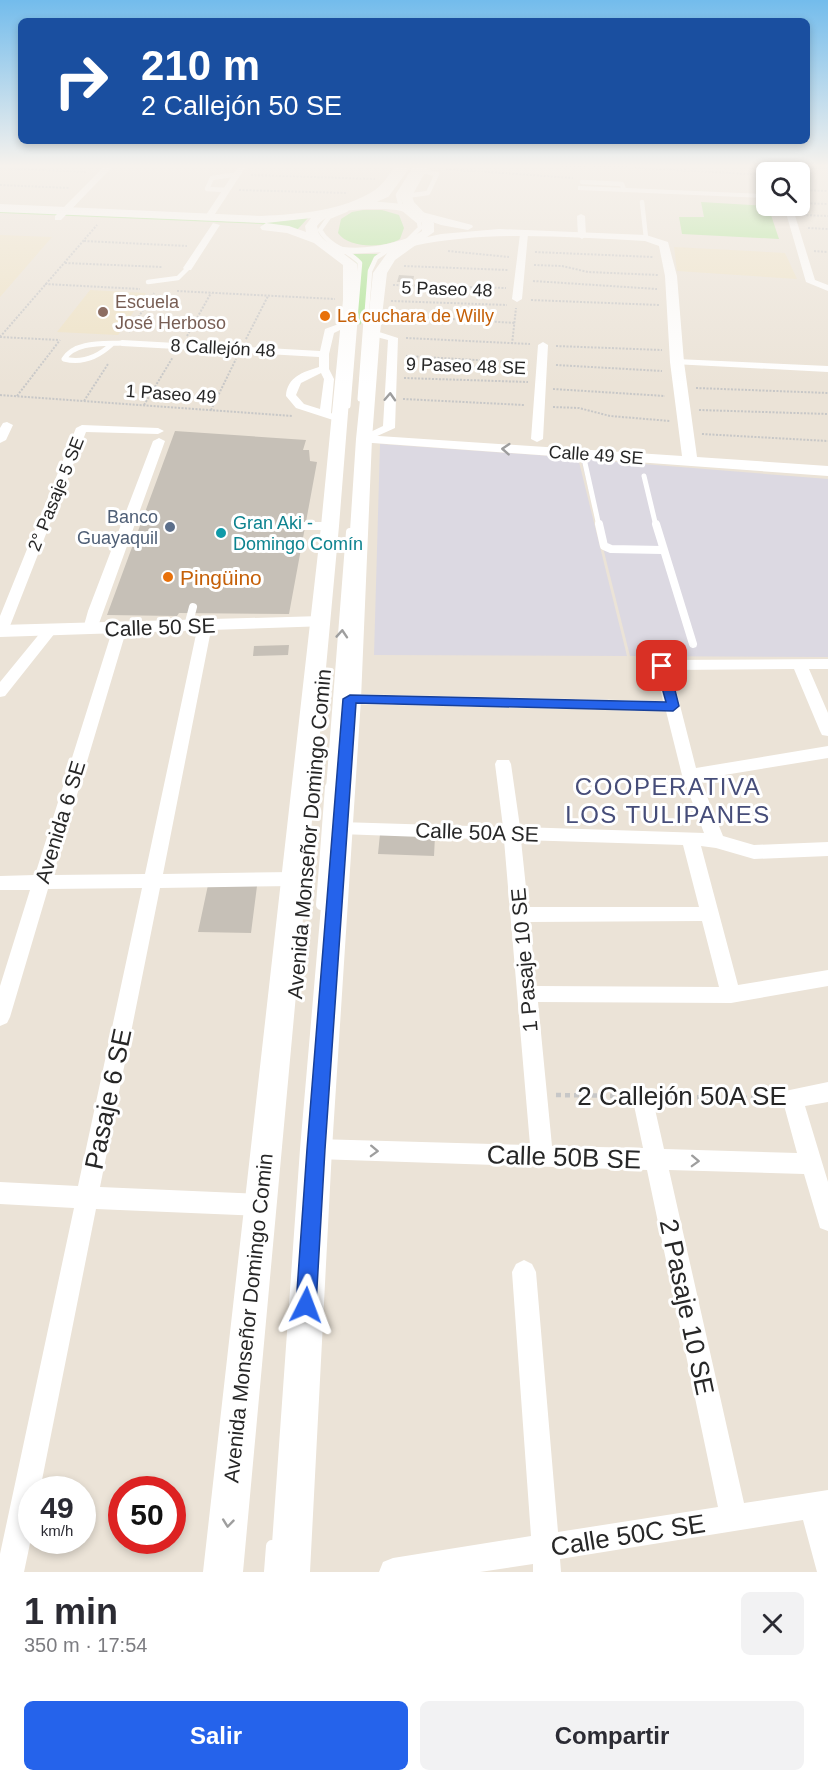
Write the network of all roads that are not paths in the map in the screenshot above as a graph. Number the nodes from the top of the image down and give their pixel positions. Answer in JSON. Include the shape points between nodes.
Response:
{"nodes":[{"id":1,"x":205,"y":238,"type":"edge"},
{"id":2,"x":309,"y":238,"type":"edge"},
{"id":3,"x":319,"y":238,"type":"edge"},
{"id":4,"x":324,"y":238,"type":"edge"},
{"id":5,"x":410,"y":238,"type":"edge"},
{"id":6,"x":419,"y":238,"type":"edge"},
{"id":7,"x":436,"y":238,"type":"edge"},
{"id":8,"x":524,"y":238,"type":"edge"},
{"id":9,"x":647,"y":238,"type":"edge"},
{"id":10,"x":798,"y":238,"type":"edge"},
{"id":11,"x":328,"y":245,"type":"junction"},
{"id":12,"x":410,"y":245,"type":"junction"},
{"id":13,"x":387,"y":250,"type":"junction"},
{"id":14,"x":188,"y":268,"type":"joint"},
{"id":15,"x":148,"y":282,"type":"dead end"},
{"id":16,"x":828,"y":288,"type":"edge"},
{"id":17,"x":517,"y":302,"type":"road end"},
{"id":18,"x":362,"y":310,"type":"junction"},
{"id":19,"x":373,"y":333,"type":"junction"},
{"id":20,"x":117,"y":344,"type":"junction"},
{"id":21,"x":543,"y":345,"type":"dead end"},
{"id":22,"x":324,"y":354,"type":"junction"},
{"id":23,"x":677,"y":362,"type":"junction"},
{"id":24,"x":324,"y":369,"type":"junction"},
{"id":25,"x":828,"y":369,"type":"edge"},
{"id":26,"x":332,"y":417,"type":"junction"},
{"id":27,"x":7,"y":425,"type":"dead end"},
{"id":28,"x":537,"y":439,"type":"dead end"},
{"id":29,"x":0,"y":440,"type":"edge"},
{"id":30,"x":364,"y":440,"type":"junction"},
{"id":31,"x":583,"y":454,"type":"junction"},
{"id":32,"x":690,"y":461,"type":"junction"},
{"id":33,"x":828,"y":471,"type":"edge"},
{"id":34,"x":644,"y":476,"type":"dead end"},
{"id":35,"x":287,"y":526,"type":"dead end"},
{"id":36,"x":330,"y":526,"type":"junction"},
{"id":37,"x":662,"y":550,"type":"junction"},
{"id":38,"x":193,"y":607,"type":"dead end"},
{"id":39,"x":321,"y":622,"type":"junction"},
{"id":40,"x":197,"y":625,"type":"junction"},
{"id":41,"x":120,"y":628,"type":"junction"},
{"id":42,"x":90,"y":629,"type":"junction"},
{"id":43,"x":50,"y":630,"type":"junction"},
{"id":44,"x":1,"y":631,"type":"edge"},
{"id":45,"x":693,"y":644,"type":"dead end"},
{"id":46,"x":799,"y":664,"type":"junction"},
{"id":47,"x":828,"y":664,"type":"edge"},
{"id":48,"x":0,"y":692,"type":"edge"},
{"id":49,"x":350,"y":699,"type":"junction"},
{"id":50,"x":673,"y":706,"type":"junction"},
{"id":51,"x":828,"y":731,"type":"edge"},
{"id":52,"x":828,"y":752,"type":"edge"},
{"id":53,"x":503,"y":764,"type":"dead end"},
{"id":54,"x":690,"y":775,"type":"junction"},
{"id":55,"x":315,"y":777,"type":"dead end"},
{"id":56,"x":340,"y":828,"type":"junction"},
{"id":57,"x":512,"y":833,"type":"junction"},
{"id":58,"x":690,"y":839,"type":"junction"},
{"id":59,"x":716,"y":841,"type":"junction"},
{"id":60,"x":828,"y":849,"type":"edge"},
{"id":61,"x":294,"y":879,"type":"junction"},
{"id":62,"x":153,"y":880,"type":"junction"},
{"id":63,"x":41,"y":882,"type":"junction"},
{"id":64,"x":0,"y":883,"type":"edge"},
{"id":65,"x":710,"y":914,"type":"junction"},
{"id":66,"x":520,"y":915,"type":"junction"},
{"id":67,"x":320,"y":920,"type":"dead end"},
{"id":68,"x":828,"y":978,"type":"edge"},
{"id":69,"x":527,"y":994,"type":"junction"},
{"id":70,"x":732,"y":995,"type":"junction"},
{"id":71,"x":0,"y":1017,"type":"edge"},
{"id":72,"x":828,"y":1092,"type":"edge"},
{"id":73,"x":642,"y":1096,"type":"road end"},
{"id":74,"x":316,"y":1149,"type":"junction"},
{"id":75,"x":542,"y":1156,"type":"junction"},
{"id":76,"x":655,"y":1160,"type":"junction"},
{"id":77,"x":812,"y":1164,"type":"junction"},
{"id":78,"x":0,"y":1193,"type":"edge"},
{"id":79,"x":88,"y":1197,"type":"junction"},
{"id":80,"x":259,"y":1205,"type":"junction"},
{"id":81,"x":828,"y":1220,"type":"edge"},
{"id":82,"x":524,"y":1272,"type":"dead end"},
{"id":83,"x":820,"y":1504,"type":"edge"},
{"id":84,"x":734,"y":1518,"type":"junction"},
{"id":85,"x":273,"y":1536,"type":"dead end"},
{"id":86,"x":546,"y":1560,"type":"edge"},
{"id":87,"x":828,"y":1565,"type":"edge"},
{"id":88,"x":10,"y":1572,"type":"edge"},
{"id":89,"x":223,"y":1572,"type":"edge"},
{"id":90,"x":270,"y":1572,"type":"edge"},
{"id":91,"x":290,"y":1572,"type":"edge"},
{"id":92,"x":393,"y":1572,"type":"edge"}],
"edges":[{"from":1,"to":14,"type":"street"},
{"from":2,"to":11,"type":"main road"},
{"from":3,"to":11,"type":"main road"},
{"from":4,"to":11,"type":"lane","name":"Avenida Monseñor Domingo Comin"},
{"from":5,"to":13,"type":"lane","name":"Avenida Monseñor Domingo Comin"},
{"from":6,"to":12,"type":"main road","name":"Avenida Monseñor Domingo Comin"},
{"from":7,"to":12,"type":"street"},
{"from":8,"to":17,"type":"street"},
{"from":9,"to":23,"type":"street","via":[[664,244],[669,258]]},
{"from":10,"to":16,"type":"street","via":[[812,282]]},
{"from":11,"to":13,"type":"main road"},
{"from":11,"to":18,"type":"main road","name":"Avenida Monseñor Domingo Comin","via":[[350,264]]},
{"from":11,"to":55,"type":"lane","name":"Avenida Monseñor Domingo Comin","via":[[356,258],[361,270]]},
{"from":12,"to":13,"type":"main road"},
{"from":12,"to":18,"type":"main road","name":"Avenida Monseñor Domingo Comin","via":[[388,259]]},
{"from":67,"to":13,"type":"lane","name":"Avenida Monseñor Domingo Comin","one_way":true,"via":[[370,271],[376,258]]},
{"from":14,"to":15,"type":"lane","via":[[178,278]]},
{"from":18,"to":19,"type":"main road","name":"Avenida Monseñor Domingo Comin"},
{"from":18,"to":22,"type":"street","name":"Avenida Monseñor Domingo Comin","via":[[329,331]]},
{"from":18,"to":26,"type":"main road","name":"Avenida Monseñor Domingo Comin"},
{"from":19,"to":30,"type":"main road","name":"Avenida Monseñor Domingo Comin"},
{"from":30,"to":19,"type":"street","one_way":true,"via":[[389,428],[393,338]]},
{"from":20,"to":20,"type":"lane","via":[[74,350],[64,359],[82,362]]},
{"from":20,"to":22,"type":"street","name":"8 Callejón 48"},
{"from":21,"to":28,"type":"street"},
{"from":22,"to":24,"type":"street","name":"Avenida Monseñor Domingo Comin"},
{"from":23,"to":25,"type":"street"},
{"from":23,"to":32,"type":"street"},
{"from":24,"to":26,"type":"street","name":"Avenida Monseñor Domingo Comin"},
{"from":24,"to":26,"type":"street","via":[[302,377],[291,391],[300,406]]},
{"from":26,"to":36,"type":"main road","name":"Avenida Monseñor Domingo Comin"},
{"from":27,"to":29,"type":"street"},
{"from":31,"to":30,"type":"street","name":"Calle 49 SE","one_way":true},
{"from":30,"to":49,"type":"main road","name":"Avenida Monseñor Domingo Comin"},
{"from":31,"to":32,"type":"street","name":"Calle 49 SE"},
{"from":31,"to":37,"type":"lane","via":[[604,546]]},
{"from":32,"to":33,"type":"street","name":"Calle 49 SE"},
{"from":34,"to":37,"type":"lane"},
{"from":35,"to":36,"type":"lane"},
{"from":36,"to":39,"type":"main road","name":"Avenida Monseñor Domingo Comin"},
{"from":37,"to":45,"type":"lane"},
{"from":38,"to":40,"type":"lane"},
{"from":39,"to":40,"type":"street","name":"Calle 50 SE"},
{"from":39,"to":61,"type":"main road","name":"Avenida Monseñor Domingo Comin"},
{"from":40,"to":41,"type":"street","name":"Calle 50 SE"},
{"from":40,"to":62,"type":"street","name":"Pasaje 6 SE"},
{"from":41,"to":42,"type":"street","name":"Calle 50 SE"},
{"from":41,"to":63,"type":"street","name":"Avenida 6 SE"},
{"from":42,"to":43,"type":"street","name":"Calle 50 SE"},
{"from":42,"to":44,"type":"street","name":"2° Pasaje 5 SE","via":[[159,436],[82,428]]},
{"from":43,"to":44,"type":"street","name":"Calle 50 SE"},
{"from":43,"to":48,"type":"street"},
{"from":46,"to":47,"type":"street"},
{"from":46,"to":50,"type":"street","via":[[662,666]]},
{"from":46,"to":51,"type":"street"},
{"from":49,"to":50,"type":"street"},
{"from":49,"to":56,"type":"main road","name":"Avenida Monseñor Domingo Comin"},
{"from":50,"to":54,"type":"street"},
{"from":52,"to":54,"type":"street"},
{"from":53,"to":57,"type":"street","name":"1 Pasaje 10 SE"},
{"from":54,"to":59,"type":"street"},
{"from":56,"to":57,"type":"street","name":"Calle 50A SE"},
{"from":56,"to":74,"type":"main road","name":"Avenida Monseñor Domingo Comin"},
{"from":57,"to":58,"type":"street","name":"Calle 50A SE"},
{"from":57,"to":66,"type":"street","name":"1 Pasaje 10 SE"},
{"from":58,"to":59,"type":"street","name":"Calle 50A SE"},
{"from":58,"to":65,"type":"street"},
{"from":59,"to":60,"type":"street","name":"Calle 50A SE","via":[[754,852]]},
{"from":61,"to":62,"type":"street"},
{"from":61,"to":80,"type":"main road","name":"Avenida Monseñor Domingo Comin"},
{"from":62,"to":63,"type":"street"},
{"from":62,"to":79,"type":"street","name":"Pasaje 6 SE"},
{"from":63,"to":64,"type":"street"},
{"from":63,"to":71,"type":"street","name":"Avenida 6 SE"},
{"from":65,"to":66,"type":"street"},
{"from":65,"to":70,"type":"street"},
{"from":66,"to":69,"type":"street","name":"1 Pasaje 10 SE"},
{"from":68,"to":70,"type":"street"},
{"from":69,"to":70,"type":"street"},
{"from":69,"to":75,"type":"street","name":"1 Pasaje 10 SE"},
{"from":72,"to":77,"type":"street","name":"2 Callejón 50A SE","via":[[792,1098]]},
{"from":73,"to":76,"type":"street","name":"2 Pasaje 10 SE"},
{"from":74,"to":75,"type":"street","name":"Calle 50B SE","one_way":true},
{"from":74,"to":91,"type":"main road","name":"Avenida Monseñor Domingo Comin"},
{"from":75,"to":76,"type":"street","name":"Calle 50B SE"},
{"from":76,"to":77,"type":"street","name":"Calle 50B SE","one_way":true},
{"from":76,"to":84,"type":"street","name":"2 Pasaje 10 SE"},
{"from":77,"to":81,"type":"street"},
{"from":78,"to":79,"type":"street"},
{"from":79,"to":80,"type":"street"},
{"from":79,"to":88,"type":"street","name":"Pasaje 6 SE"},
{"from":80,"to":89,"type":"main road","name":"Avenida Monseñor Domingo Comin","one_way":true},
{"from":82,"to":86,"type":"street"},
{"from":83,"to":84,"type":"street","name":"Calle 50C SE"},
{"from":83,"to":87,"type":"street"},
{"from":84,"to":86,"type":"street","name":"Calle 50C SE"},
{"from":85,"to":90,"type":"lane"},
{"from":86,"to":92,"type":"street","name":"Calle 50C SE"}]}
